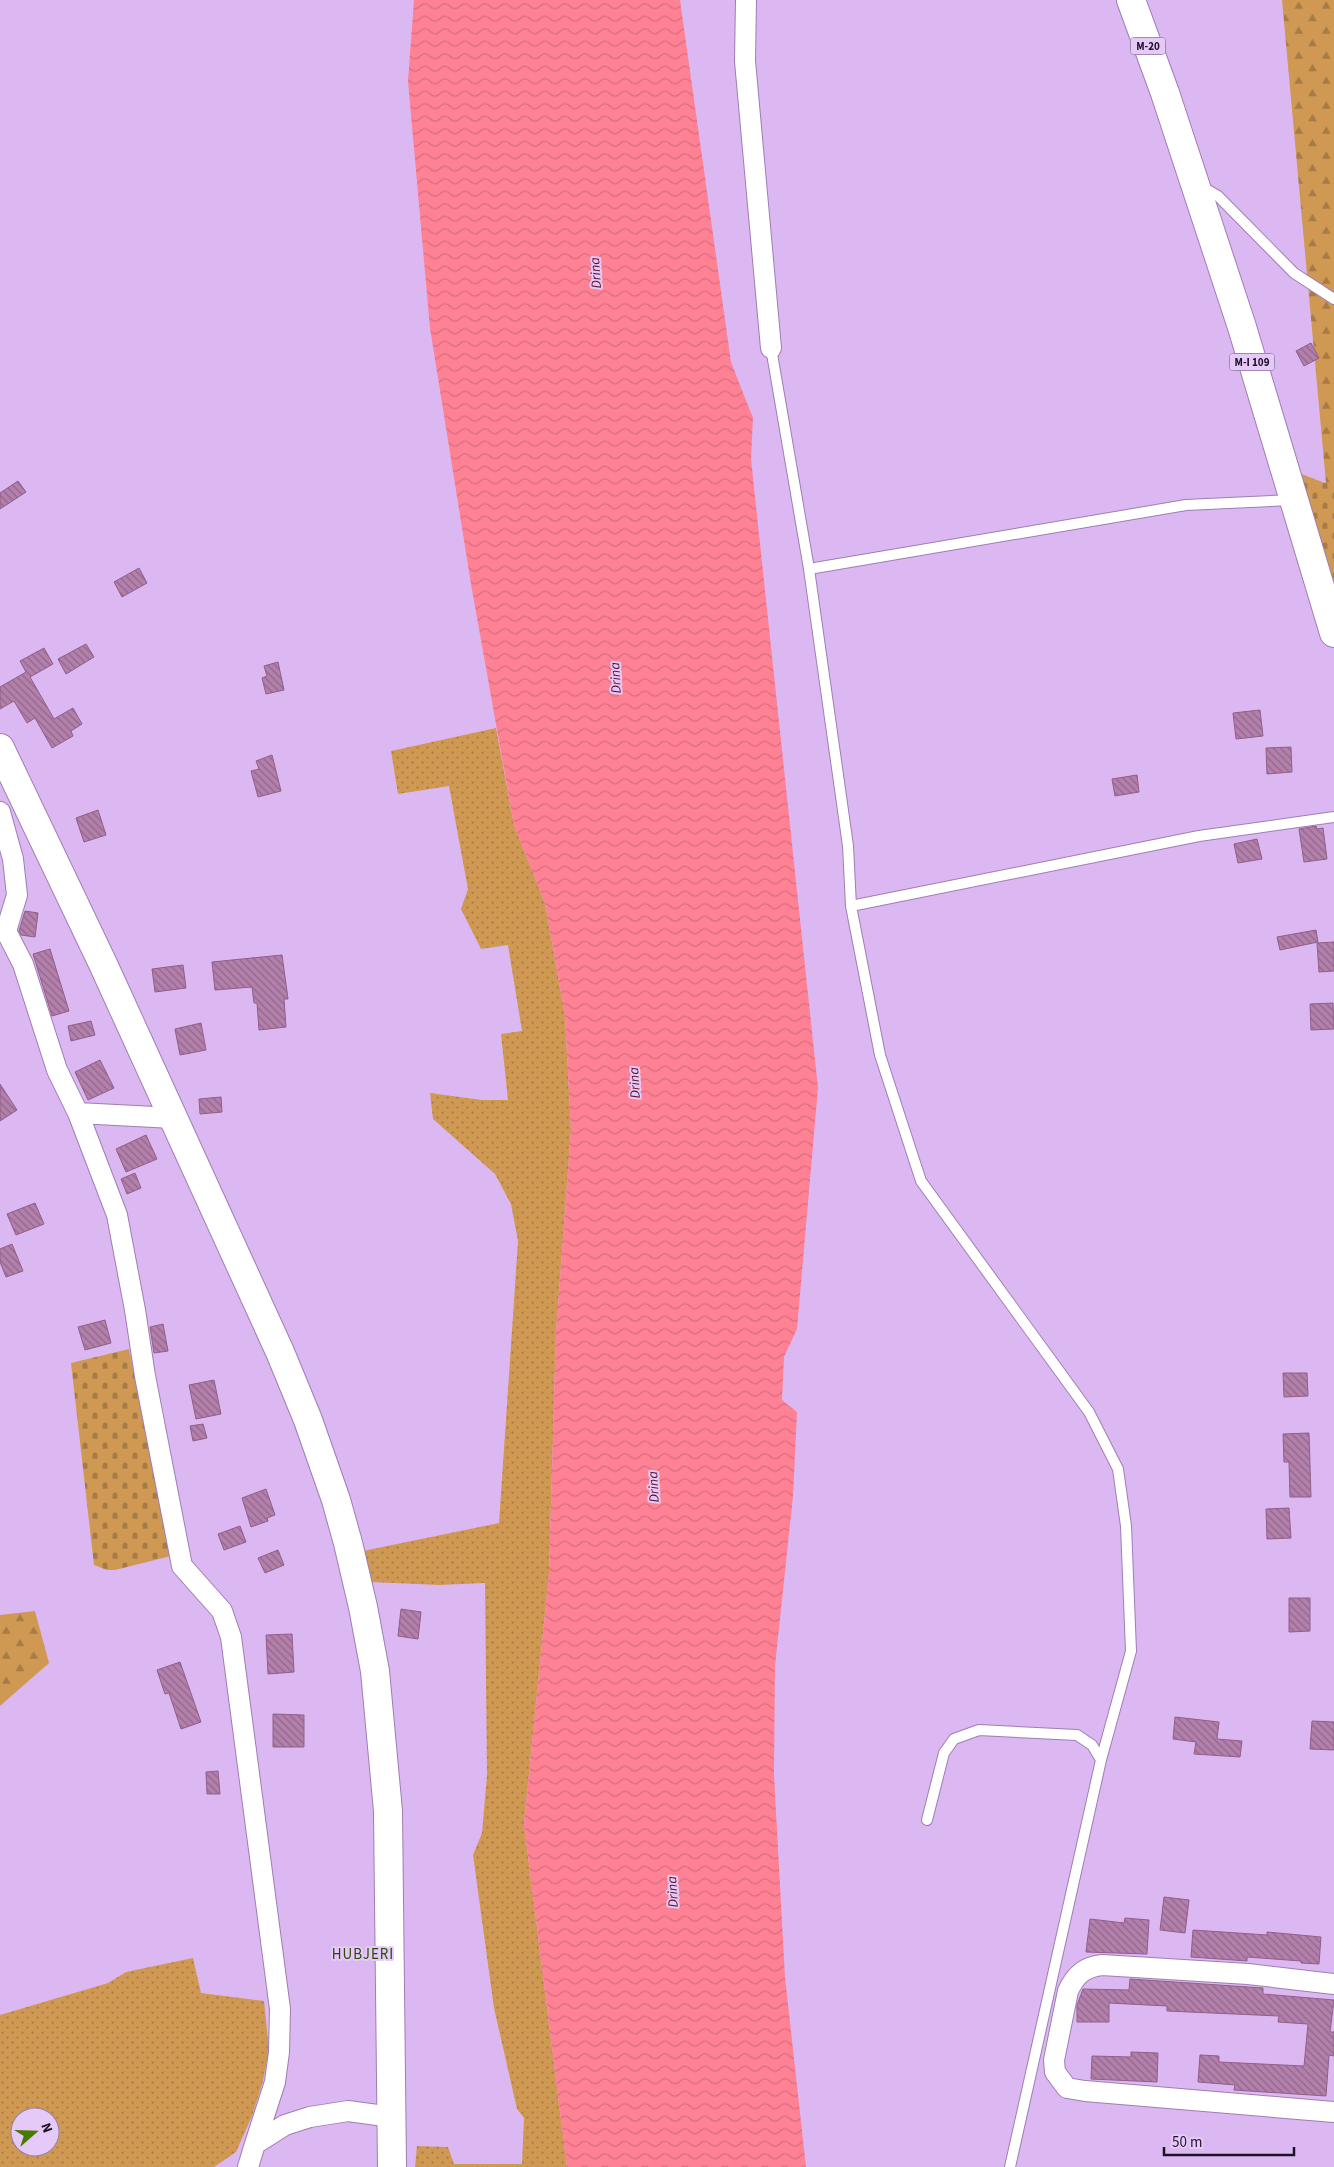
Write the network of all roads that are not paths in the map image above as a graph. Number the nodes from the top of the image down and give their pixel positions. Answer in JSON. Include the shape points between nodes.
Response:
{"nodes":[{"id":1,"x":746,"y":0,"type":"edge"},
{"id":2,"x":1131,"y":0,"type":"edge"},
{"id":3,"x":1165,"y":93,"type":"joint"},
{"id":4,"x":1197,"y":191,"type":"junction"},
{"id":5,"x":1334,"y":299,"type":"edge"},
{"id":6,"x":771,"y":348,"type":"joint"},
{"id":7,"x":1293,"y":500,"type":"junction"},
{"id":8,"x":809,"y":569,"type":"junction"},
{"id":9,"x":1334,"y":633,"type":"edge"},
{"id":10,"x":0,"y":748,"type":"edge"},
{"id":11,"x":0,"y":812,"type":"edge"},
{"id":12,"x":1334,"y":817,"type":"edge"},
{"id":13,"x":851,"y":906,"type":"junction"},
{"id":14,"x":3,"y":931,"type":"edge"},
{"id":15,"x":78,"y":1113,"type":"junction"},
{"id":16,"x":173,"y":1118,"type":"junction"},
{"id":17,"x":1101,"y":1760,"type":"junction"},
{"id":18,"x":927,"y":1820,"type":"dead end"},
{"id":19,"x":1334,"y":1984,"type":"edge"},
{"id":20,"x":1334,"y":2112,"type":"edge"},
{"id":21,"x":392,"y":2117,"type":"junction"},
{"id":22,"x":255,"y":2144,"type":"junction"},
{"id":23,"x":248,"y":2167,"type":"edge"},
{"id":24,"x":392,"y":2167,"type":"edge"},
{"id":25,"x":1010,"y":2167,"type":"edge"}],
"edges":[{"from":1,"to":6,"type":"street","via":[[745,61]]},
{"from":2,"to":3,"type":"street","number":"M-20"},
{"from":3,"to":4,"type":"street","number":"M-I 109"},
{"from":4,"to":5,"type":"lane","via":[[1206,189],[1218,196],[1294,273]]},
{"from":4,"to":7,"type":"street","number":"M-I 109","via":[[1242,327]]},
{"from":6,"to":8,"type":"lane"},
{"from":7,"to":8,"type":"lane","via":[[1186,505]]},
{"from":7,"to":9,"type":"street","number":"M-I 109"},
{"from":8,"to":13,"type":"lane","via":[[848,846]]},
{"from":10,"to":16,"type":"street"},
{"from":11,"to":14,"type":"street","via":[[13,859],[17,895]]},
{"from":12,"to":13,"type":"lane","via":[[1199,836]]},
{"from":13,"to":17,"type":"lane","via":[[880,1055],[921,1181],[1088,1412],[1118,1469],[1126,1526],[1131,1651]]},
{"from":14,"to":15,"type":"street","via":[[23,964],[57,1070]]},
{"from":15,"to":16,"type":"street"},
{"from":15,"to":22,"type":"street","via":[[117,1215],[182,1566],[222,1612],[231,1637],[280,2009],[275,2082]]},
{"from":16,"to":21,"type":"street","via":[[308,1420],[336,1500],[363,1607],[375,1671],[388,1811]]},
{"from":17,"to":18,"type":"lane","via":[[1092,1745],[1077,1734],[980,1730],[954,1739],[944,1753]]},
{"from":17,"to":25,"type":"lane"},
{"from":19,"to":20,"type":"street","via":[[1248,1974],[1091,1966],[1073,1980],[1068,1990],[1054,2060],[1055,2072],[1067,2088],[1086,2092]]},
{"from":21,"to":22,"type":"street","via":[[348,2111],[310,2116],[285,2125]]},
{"from":21,"to":24,"type":"street"},
{"from":22,"to":23,"type":"street"}]}
